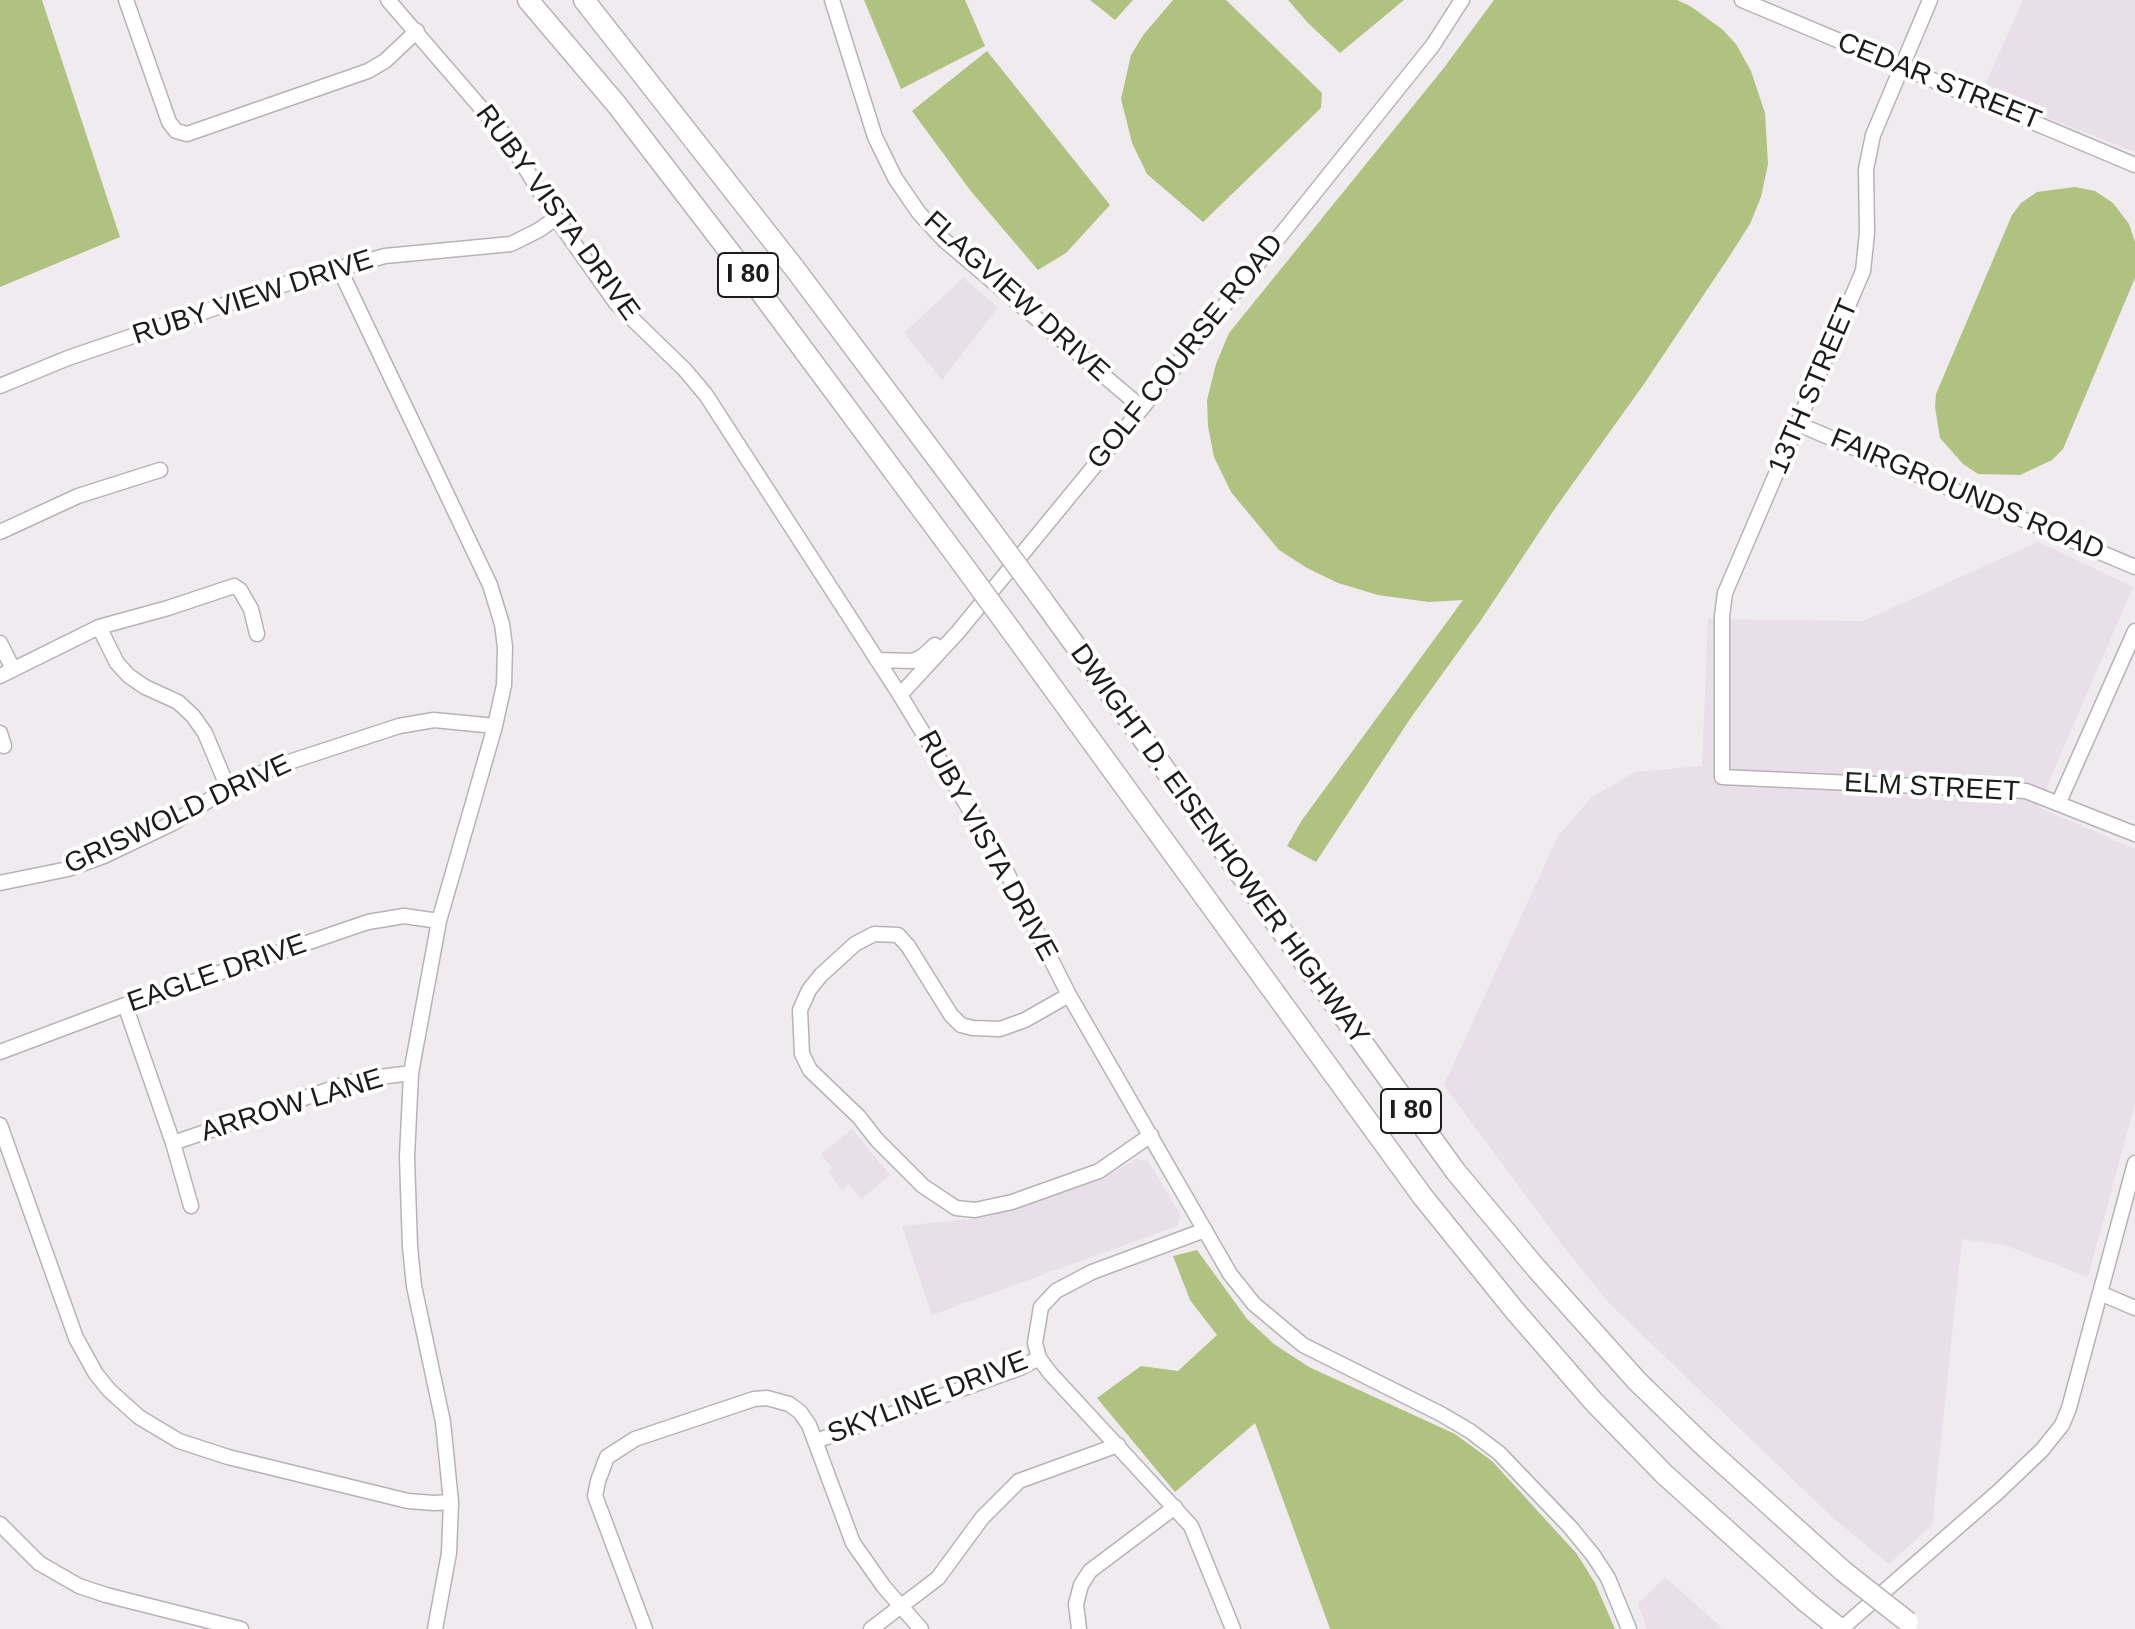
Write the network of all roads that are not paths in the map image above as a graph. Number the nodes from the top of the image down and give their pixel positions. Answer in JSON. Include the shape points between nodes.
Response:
{"nodes":[{"id":1,"x":126,"y":0,"type":"edge"},
{"id":2,"x":388,"y":0,"type":"edge"},
{"id":3,"x":528,"y":0,"type":"edge"},
{"id":4,"x":584,"y":0,"type":"edge"},
{"id":5,"x":832,"y":0,"type":"edge"},
{"id":6,"x":1462,"y":0,"type":"edge"},
{"id":7,"x":1742,"y":0,"type":"edge"},
{"id":8,"x":1930,"y":0,"type":"edge"},
{"id":9,"x":417,"y":31,"type":"junction"},
{"id":10,"x":1902,"y":68,"type":"junction"},
{"id":11,"x":2135,"y":165,"type":"edge"},
{"id":12,"x":556,"y":218,"type":"junction"},
{"id":13,"x":339,"y":268,"type":"junction"},
{"id":14,"x":0,"y":386,"type":"edge"},
{"id":15,"x":1142,"y":408,"type":"junction"},
{"id":16,"x":1798,"y":424,"type":"junction"},
{"id":17,"x":160,"y":470,"type":"dead end"},
{"id":18,"x":0,"y":532,"type":"edge"},
{"id":19,"x":2135,"y":567,"type":"edge"},
{"id":20,"x":977,"y":608,"type":"junction"},
{"id":21,"x":99,"y":627,"type":"junction"},
{"id":22,"x":2135,"y":631,"type":"edge"},
{"id":23,"x":257,"y":634,"type":"dead end"},
{"id":24,"x":0,"y":643,"type":"edge"},
{"id":25,"x":877,"y":660,"type":"junction"},
{"id":26,"x":6,"y":673,"type":"edge"},
{"id":27,"x":900,"y":695,"type":"junction"},
{"id":28,"x":495,"y":726,"type":"junction"},
{"id":29,"x":1722,"y":777,"type":"joint"},
{"id":30,"x":228,"y":788,"type":"junction"},
{"id":31,"x":2059,"y":802,"type":"junction"},
{"id":32,"x":2135,"y":834,"type":"edge"},
{"id":33,"x":0,"y":883,"type":"edge"},
{"id":34,"x":439,"y":921,"type":"junction"},
{"id":35,"x":1069,"y":995,"type":"junction"},
{"id":36,"x":125,"y":1005,"type":"junction"},
{"id":37,"x":0,"y":1052,"type":"edge"},
{"id":38,"x":411,"y":1073,"type":"junction"},
{"id":39,"x":0,"y":1125,"type":"edge"},
{"id":40,"x":1151,"y":1135,"type":"junction"},
{"id":41,"x":173,"y":1143,"type":"junction"},
{"id":42,"x":2135,"y":1163,"type":"edge"},
{"id":43,"x":191,"y":1206,"type":"dead end"},
{"id":44,"x":1205,"y":1230,"type":"junction"},
{"id":45,"x":2100,"y":1293,"type":"junction"},
{"id":46,"x":2135,"y":1308,"type":"edge"},
{"id":47,"x":1039,"y":1358,"type":"junction"},
{"id":48,"x":816,"y":1441,"type":"junction"},
{"id":49,"x":1118,"y":1445,"type":"junction"},
{"id":50,"x":451,"y":1502,"type":"junction"},
{"id":51,"x":1175,"y":1507,"type":"junction"},
{"id":52,"x":0,"y":1524,"type":"edge"},
{"id":53,"x":903,"y":1606,"type":"junction"},
{"id":54,"x":1914,"y":1625,"type":"edge"},
{"id":55,"x":241,"y":1629,"type":"edge"},
{"id":56,"x":435,"y":1629,"type":"edge"},
{"id":57,"x":645,"y":1629,"type":"edge"},
{"id":58,"x":871,"y":1629,"type":"edge"},
{"id":59,"x":921,"y":1629,"type":"edge"},
{"id":60,"x":1079,"y":1629,"type":"edge"},
{"id":61,"x":1233,"y":1629,"type":"edge"},
{"id":62,"x":1629,"y":1629,"type":"edge"},
{"id":63,"x":1841,"y":1629,"type":"edge"}],
"edges":[{"from":1,"to":9,"type":"street","via":[[169,122],[187,134],[368,71]]},
{"from":2,"to":9,"type":"street","name":"RUBY VISTA DRIVE"},
{"from":3,"to":63,"type":"highway","name":"DWIGHT D. EISENHOWER HIGHWAY","number":"I 80","bridge":true,"via":[[733,256],[1423,1197],[1594,1402],[1664,1474]]},
{"from":4,"to":54,"type":"highway","name":"DWIGHT D. EISENHOWER HIGHWAY","number":"I 80","bridge":true,"via":[[987,525],[1456,1172],[1637,1381],[1843,1571]]},
{"from":5,"to":15,"type":"street","name":"FLAGVIEW DRIVE","via":[[875,137],[919,213]]},
{"from":6,"to":15,"type":"street","name":"GOLF COURSE ROAD","via":[[1433,45]]},
{"from":7,"to":10,"type":"street","name":"CEDAR STREET"},
{"from":8,"to":10,"type":"street","name":"13TH STREET"},
{"from":9,"to":12,"type":"street","name":"RUBY VISTA DRIVE","via":[[507,138]]},
{"from":10,"to":11,"type":"street","name":"CEDAR STREET"},
{"from":10,"to":16,"type":"street","name":"13TH STREET","via":[[1873,135],[1866,169],[1863,271]]},
{"from":12,"to":13,"type":"street","name":"RUBY VIEW DRIVE","via":[[511,244],[385,256]]},
{"from":12,"to":25,"type":"street","name":"RUBY VISTA DRIVE","via":[[616,303],[706,395]]},
{"from":13,"to":14,"type":"street","name":"RUBY VIEW DRIVE","via":[[68,358]]},
{"from":13,"to":28,"type":"street","via":[[496,603],[506,667]]},
{"from":15,"to":20,"type":"street","name":"GOLF COURSE ROAD"},
{"from":16,"to":19,"type":"street","name":"FAIRGROUNDS ROAD"},
{"from":16,"to":29,"type":"street","name":"13TH STREET","via":[[1725,593]]},
{"from":17,"to":18,"type":"street","via":[[78,496]]},
{"from":20,"to":25,"type":"street","via":[[918,659]]},
{"from":20,"to":27,"type":"street","name":"GOLF COURSE ROAD"},
{"from":21,"to":23,"type":"street","via":[[234,586],[251,609]]},
{"from":21,"to":26,"type":"street"},
{"from":21,"to":30,"type":"street","via":[[129,676],[193,716]]},
{"from":22,"to":31,"type":"street"},
{"from":24,"to":26,"type":"street"},
{"from":25,"to":27,"type":"street","name":"RUBY VISTA DRIVE"},
{"from":27,"to":35,"type":"street","name":"RUBY VISTA DRIVE","via":[[1001,861]]},
{"from":28,"to":30,"type":"street","name":"GRISWOLD DRIVE","via":[[434,720],[399,726]]},
{"from":28,"to":34,"type":"street"},
{"from":29,"to":31,"type":"street","name":"ELM STREET","via":[[2009,789]]},
{"from":30,"to":33,"type":"street","name":"GRISWOLD DRIVE","via":[[173,823],[104,856]]},
{"from":31,"to":32,"type":"street","name":"ELM STREET"},
{"from":34,"to":36,"type":"street","name":"EAGLE DRIVE","via":[[404,916],[368,922]]},
{"from":34,"to":38,"type":"street"},
{"from":35,"to":40,"type":"street","name":"RUBY VISTA DRIVE"},
{"from":35,"to":40,"type":"street","via":[[1000,1029],[961,1025],[898,935],[874,934],[855,944],[809,990],[800,1010],[802,1054],[810,1070],[877,1140],[923,1186],[956,1208],[975,1210],[1012,1202],[1099,1171]]},
{"from":36,"to":37,"type":"street","name":"EAGLE DRIVE"},
{"from":36,"to":41,"type":"street"},
{"from":38,"to":41,"type":"street","name":"ARROW LANE","via":[[357,1080]]},
{"from":38,"to":50,"type":"street","via":[[410,1247],[443,1422]]},
{"from":39,"to":50,"type":"street","via":[[76,1338],[96,1374],[139,1417],[179,1441],[228,1457],[408,1501]]},
{"from":40,"to":44,"type":"street","name":"RUBY VISTA DRIVE"},
{"from":41,"to":43,"type":"street"},
{"from":42,"to":45,"type":"street"},
{"from":44,"to":47,"type":"street","name":"SKYLINE DRIVE","via":[[1056,1291],[1038,1316]]},
{"from":44,"to":62,"type":"street","name":"RUBY VISTA DRIVE","via":[[1230,1274],[1280,1328],[1324,1357],[1441,1414],[1499,1453],[1593,1555]]},
{"from":45,"to":46,"type":"street"},
{"from":45,"to":63,"type":"street","via":[[2062,1425],[1998,1492]]},
{"from":47,"to":48,"type":"street","name":"SKYLINE DRIVE"},
{"from":47,"to":49,"type":"street"},
{"from":48,"to":53,"type":"street","via":[[853,1543]]},
{"from":48,"to":57,"type":"street","name":"SKYLINE DRIVE","via":[[800,1412],[767,1398],[635,1439],[607,1457],[595,1496]]},
{"from":49,"to":51,"type":"street"},
{"from":49,"to":53,"type":"street","via":[[1019,1481],[982,1518],[938,1578]]},
{"from":50,"to":56,"type":"street","via":[[449,1553]]},
{"from":51,"to":60,"type":"street","via":[[1090,1571],[1076,1604]]},
{"from":51,"to":61,"type":"street","via":[[1191,1526]]},
{"from":52,"to":55,"type":"street","via":[[39,1563],[79,1586]]},
{"from":53,"to":58,"type":"street"},
{"from":53,"to":59,"type":"street"}]}
